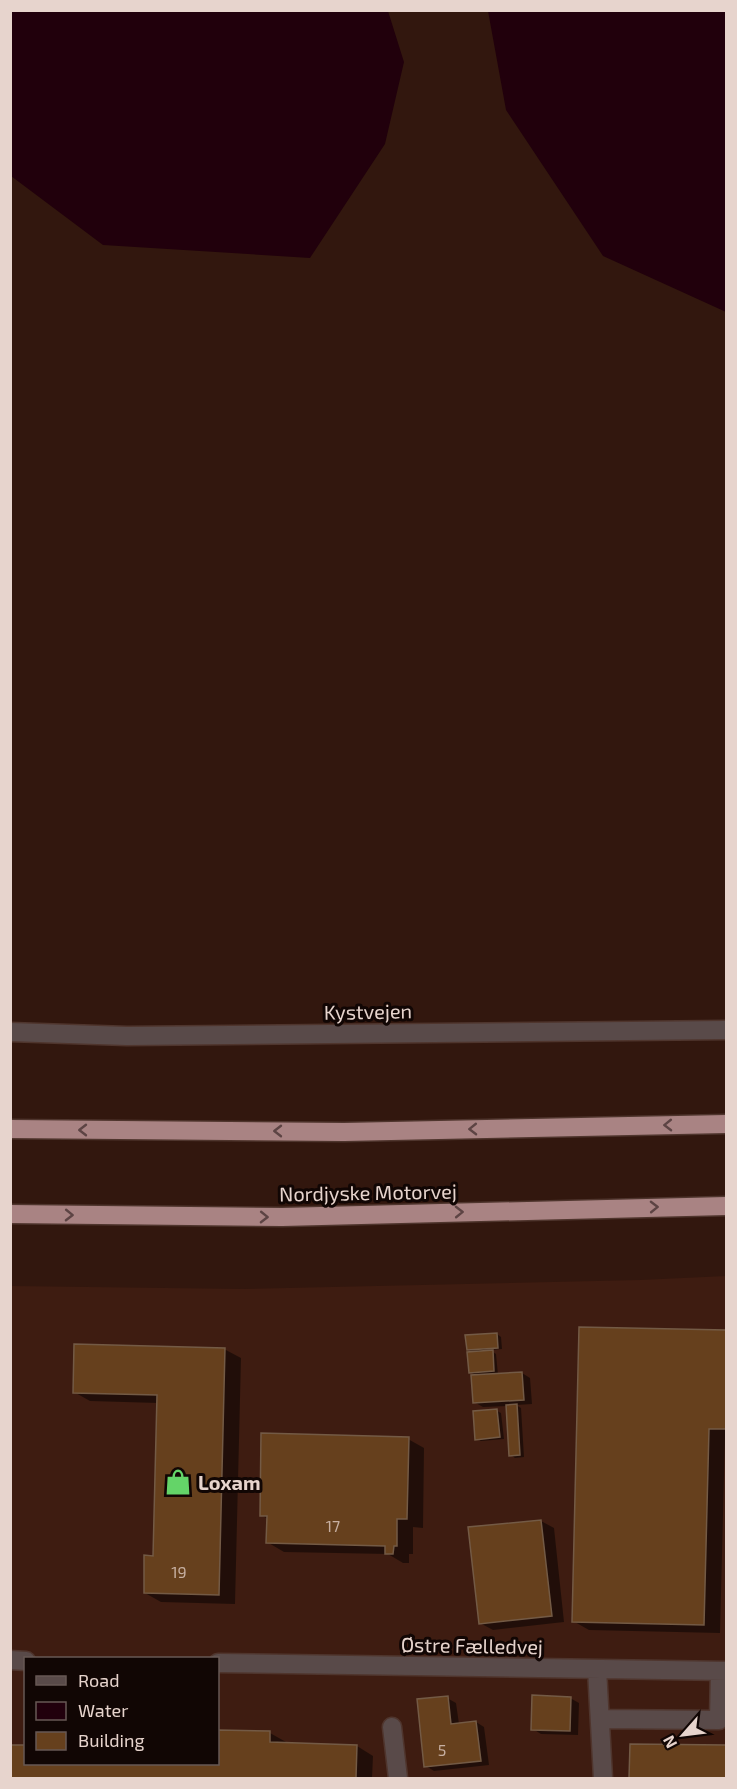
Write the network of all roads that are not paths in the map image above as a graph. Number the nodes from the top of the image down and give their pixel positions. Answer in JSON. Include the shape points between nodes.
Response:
{"nodes":[{"id":1,"x":726,"y":1030,"type":"edge"},
{"id":2,"x":10,"y":1032,"type":"edge"},
{"id":3,"x":726,"y":1124,"type":"edge"},
{"id":4,"x":10,"y":1129,"type":"edge"},
{"id":5,"x":726,"y":1206,"type":"edge"},
{"id":6,"x":10,"y":1214,"type":"edge"},
{"id":7,"x":219,"y":1664,"type":"edge"},
{"id":8,"x":597,"y":1669,"type":"junction"},
{"id":9,"x":723,"y":1671,"type":"edge"},
{"id":10,"x":600,"y":1719,"type":"junction"},
{"id":11,"x":392,"y":1727,"type":"dead end"},
{"id":12,"x":398,"y":1779,"type":"edge"},
{"id":13,"x":603,"y":1779,"type":"edge"}],
"edges":[{"from":1,"to":2,"type":"street","name":"Kystvejen","via":[[139,1036]]},
{"from":3,"to":4,"type":"highway","one_way":true,"via":[[344,1132]]},
{"from":6,"to":5,"type":"highway","name":"Nordjyske Motorvej","one_way":true,"via":[[282,1217]]},
{"from":7,"to":8,"type":"street","name":"Østre Fælledvej"},
{"from":8,"to":9,"type":"street","name":"Østre Fælledvej"},
{"from":8,"to":10,"type":"street"},
{"from":9,"to":10,"type":"street","via":[[719,1720]]},
{"from":10,"to":13,"type":"street"},
{"from":11,"to":12,"type":"street"}]}
